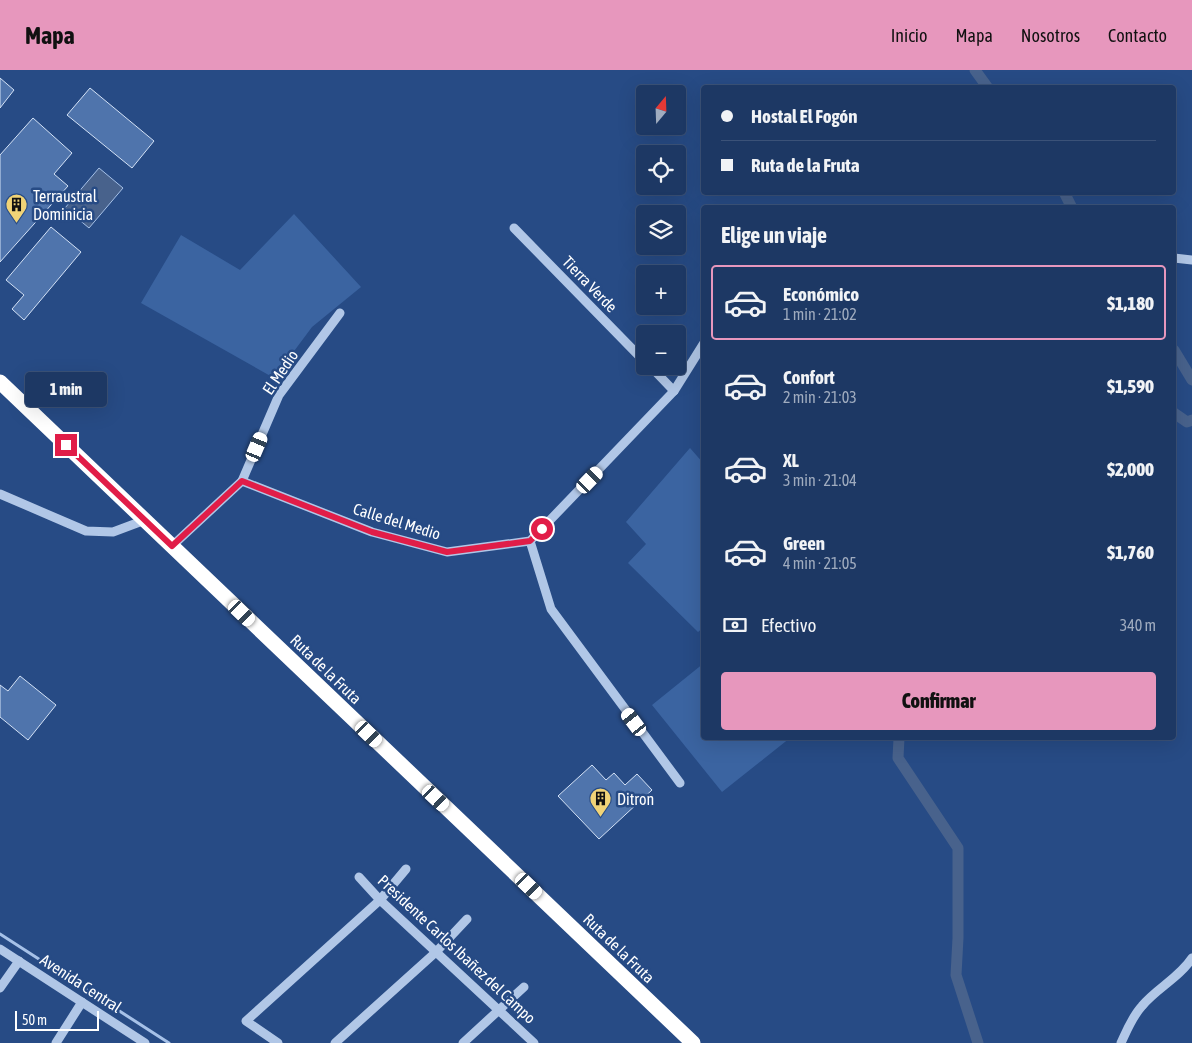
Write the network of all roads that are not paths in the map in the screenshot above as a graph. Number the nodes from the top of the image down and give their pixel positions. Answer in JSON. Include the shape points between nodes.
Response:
{"nodes":[{"id":1,"x":514,"y":228,"type":"dead end"},
{"id":2,"x":1176,"y":258,"type":"edge"},
{"id":3,"x":1192,"y":260,"type":"edge"},
{"id":4,"x":340,"y":313,"type":"dead end"},
{"id":5,"x":701,"y":348,"type":"edge"},
{"id":6,"x":636,"y":353,"type":"edge"},
{"id":7,"x":659,"y":375,"type":"edge"},
{"id":8,"x":0,"y":382,"type":"edge"},
{"id":9,"x":674,"y":391,"type":"junction"},
{"id":10,"x":242,"y":481,"type":"junction"},
{"id":11,"x":0,"y":494,"type":"edge"},
{"id":12,"x":145,"y":520,"type":"junction"},
{"id":13,"x":530,"y":541,"type":"junction"},
{"id":14,"x":172,"y":546,"type":"junction"},
{"id":15,"x":680,"y":782,"type":"dead end"},
{"id":16,"x":406,"y":869,"type":"dead end"},
{"id":17,"x":359,"y":877,"type":"dead end"},
{"id":18,"x":380,"y":900,"type":"junction"},
{"id":19,"x":467,"y":919,"type":"dead end"},
{"id":20,"x":0,"y":949,"type":"edge"},
{"id":21,"x":436,"y":952,"type":"junction"},
{"id":22,"x":1192,"y":958,"type":"edge"},
{"id":23,"x":19,"y":961,"type":"junction"},
{"id":24,"x":524,"y":987,"type":"dead end"},
{"id":25,"x":0,"y":988,"type":"edge"},
{"id":26,"x":82,"y":1002,"type":"junction"},
{"id":27,"x":498,"y":1010,"type":"junction"},
{"id":28,"x":142,"y":1042,"type":"edge"},
{"id":29,"x":56,"y":1043,"type":"edge"},
{"id":30,"x":278,"y":1043,"type":"edge"},
{"id":31,"x":335,"y":1043,"type":"edge"},
{"id":32,"x":463,"y":1043,"type":"edge"},
{"id":33,"x":534,"y":1043,"type":"edge"},
{"id":34,"x":693,"y":1043,"type":"edge"},
{"id":35,"x":1121,"y":1043,"type":"edge"}],
"edges":[{"from":1,"to":6,"type":"street","name":"Tierra Verde"},
{"from":2,"to":3,"type":"street"},
{"from":4,"to":10,"type":"street","name":"El Medio","via":[[279,395]]},
{"from":5,"to":9,"type":"street"},
{"from":7,"to":9,"type":"street"},
{"from":8,"to":12,"type":"highway","name":"Ruta de la Fruta"},
{"from":9,"to":13,"type":"street"},
{"from":10,"to":13,"type":"street","name":"Calle del Medio","via":[[372,532],[447,552]]},
{"from":10,"to":14,"type":"street"},
{"from":11,"to":12,"type":"street","via":[[86,531],[113,532]]},
{"from":12,"to":14,"type":"highway","name":"Ruta de la Fruta"},
{"from":13,"to":15,"type":"street","via":[[551,609]]},
{"from":14,"to":34,"type":"highway","name":"Ruta de la Fruta"},
{"from":16,"to":18,"type":"street"},
{"from":17,"to":18,"type":"street","name":"Presidente Carlos Ibañez del Campo"},
{"from":18,"to":21,"type":"street","name":"Presidente Carlos Ibañez del Campo"},
{"from":18,"to":30,"type":"street","via":[[246,1021]]},
{"from":19,"to":21,"type":"street"},
{"from":20,"to":23,"type":"street","name":"Avenida Central"},
{"from":21,"to":27,"type":"street","name":"Presidente Carlos Ibañez del Campo"},
{"from":21,"to":31,"type":"street"},
{"from":22,"to":35,"type":"street","via":[[1184,970],[1142,1005]]},
{"from":23,"to":25,"type":"street"},
{"from":23,"to":26,"type":"street","name":"Avenida Central"},
{"from":24,"to":27,"type":"street"},
{"from":26,"to":28,"type":"street","name":"Avenida Central"},
{"from":26,"to":29,"type":"street"},
{"from":27,"to":32,"type":"street"},
{"from":27,"to":33,"type":"street","name":"Presidente Carlos Ibañez del Campo"}]}
